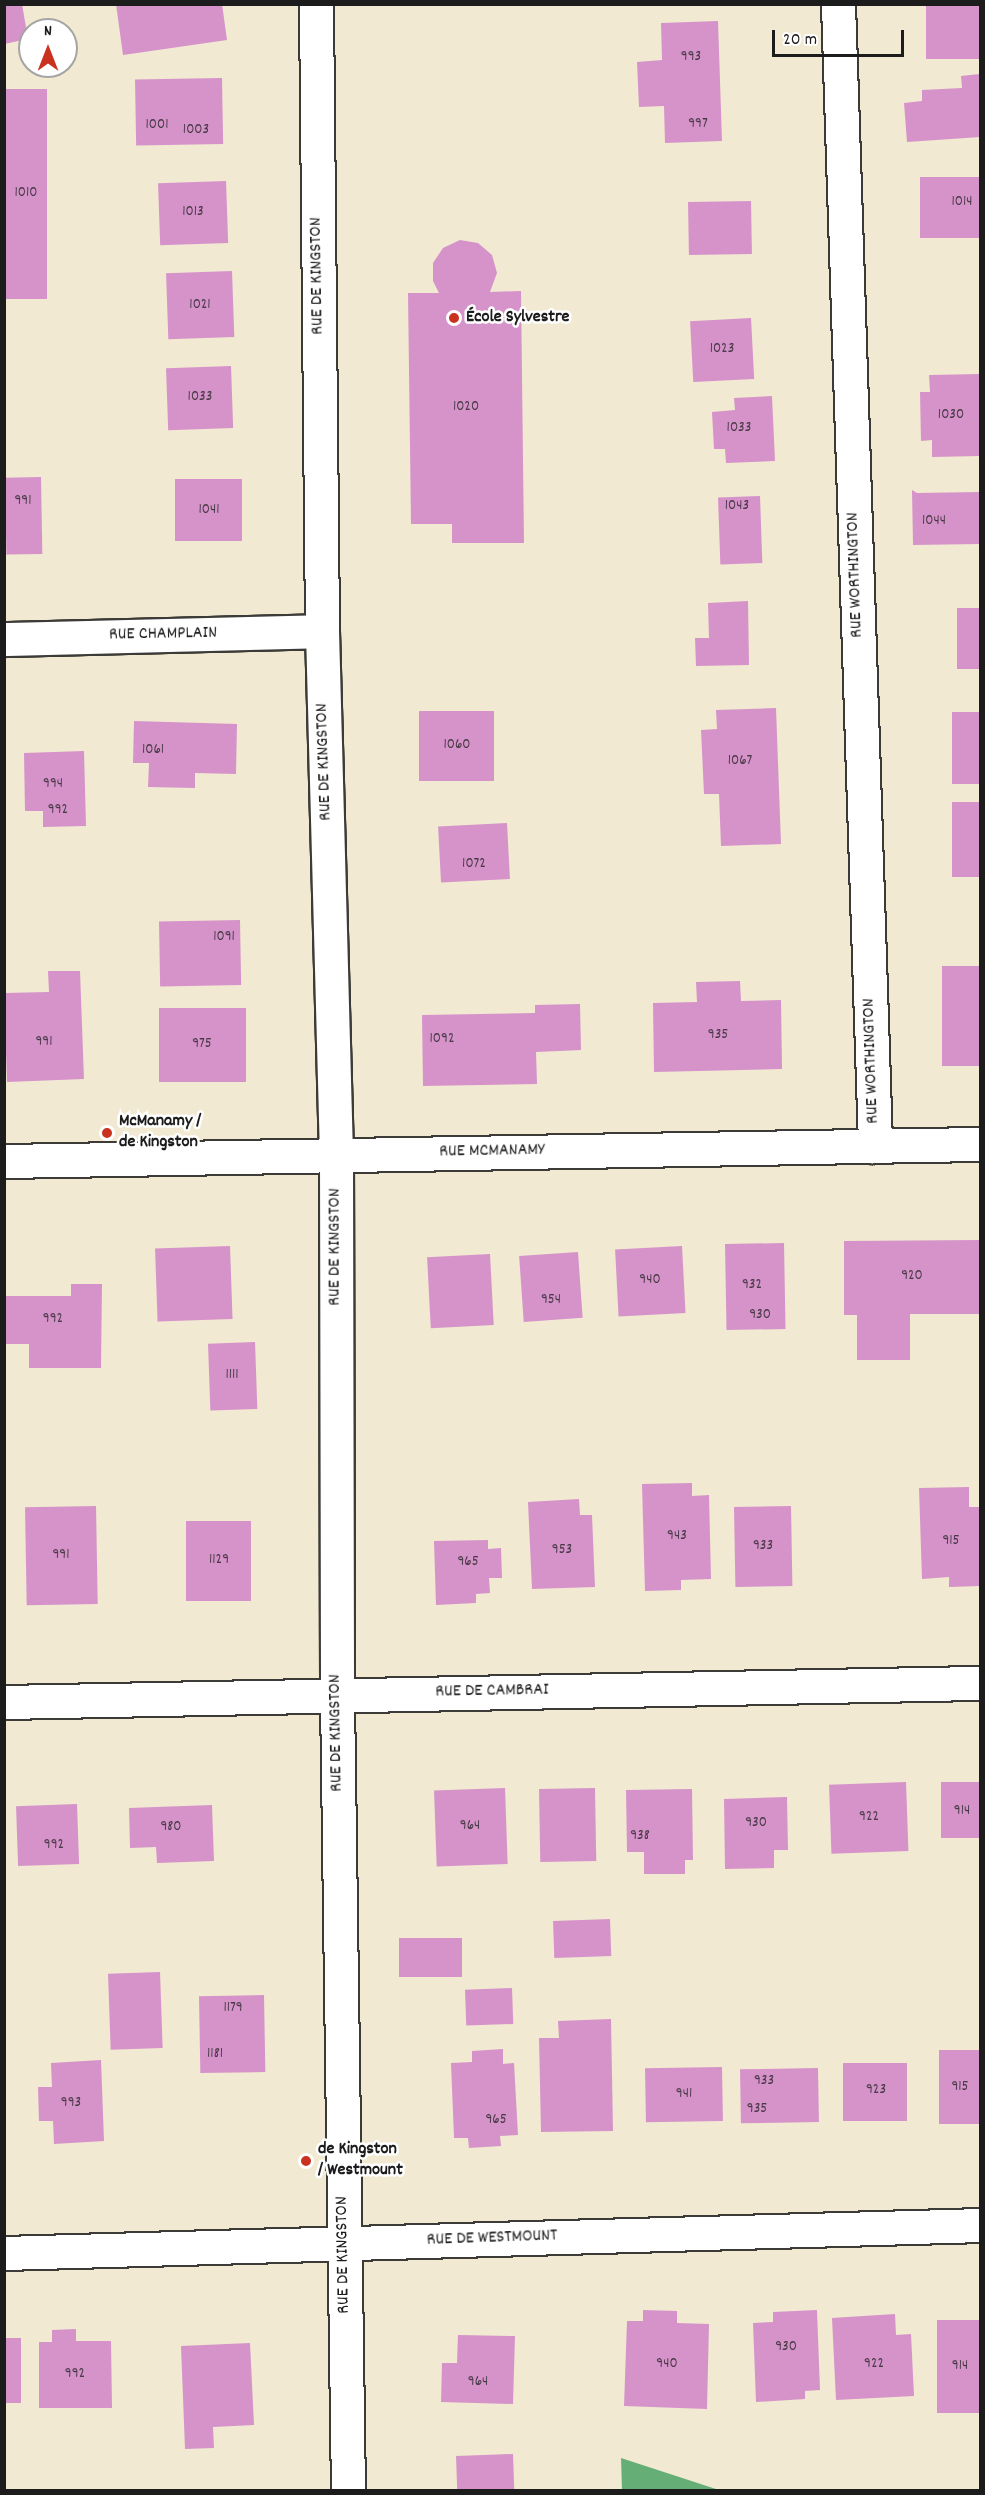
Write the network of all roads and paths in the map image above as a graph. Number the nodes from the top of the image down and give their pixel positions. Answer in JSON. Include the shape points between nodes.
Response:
{"nodes":[{"id":1,"x":316,"y":4,"type":"edge"},
{"id":2,"x":838,"y":4,"type":"edge"},
{"id":3,"x":322,"y":631,"type":"junction"},
{"id":4,"x":4,"y":639,"type":"edge"},
{"id":5,"x":981,"y":1144,"type":"edge"},
{"id":6,"x":875,"y":1146,"type":"junction"},
{"id":7,"x":336,"y":1155,"type":"junction"},
{"id":8,"x":4,"y":1161,"type":"edge"},
{"id":9,"x":981,"y":1683,"type":"edge"},
{"id":10,"x":337,"y":1696,"type":"junction"},
{"id":11,"x":4,"y":1702,"type":"edge"},
{"id":12,"x":981,"y":2225,"type":"edge"},
{"id":13,"x":344,"y":2243,"type":"junction"},
{"id":14,"x":4,"y":2253,"type":"edge"},
{"id":15,"x":348,"y":2490,"type":"edge"}],
"edges":[{"from":1,"to":3,"type":"street","name":"RUE DE KINGSTON"},
{"from":2,"to":6,"type":"street","name":"RUE WORTHINGTON"},
{"from":3,"to":4,"type":"street","name":"RUE CHAMPLAIN"},
{"from":3,"to":7,"type":"street","name":"RUE DE KINGSTON"},
{"from":5,"to":6,"type":"street","name":"RUE MCMANAMY"},
{"from":6,"to":7,"type":"street","name":"RUE MCMANAMY"},
{"from":7,"to":8,"type":"street","name":"RUE MCMANAMY"},
{"from":7,"to":10,"type":"street","name":"RUE DE KINGSTON"},
{"from":9,"to":10,"type":"street","name":"RUE DE CAMBRAI"},
{"from":10,"to":11,"type":"street","name":"RUE DE CAMBRAI"},
{"from":10,"to":13,"type":"street","name":"RUE DE KINGSTON"},
{"from":12,"to":13,"type":"street","name":"RUE DE WESTMOUNT"},
{"from":13,"to":14,"type":"street","name":"RUE DE WESTMOUNT"},
{"from":13,"to":15,"type":"street","name":"RUE DE KINGSTON"}]}
